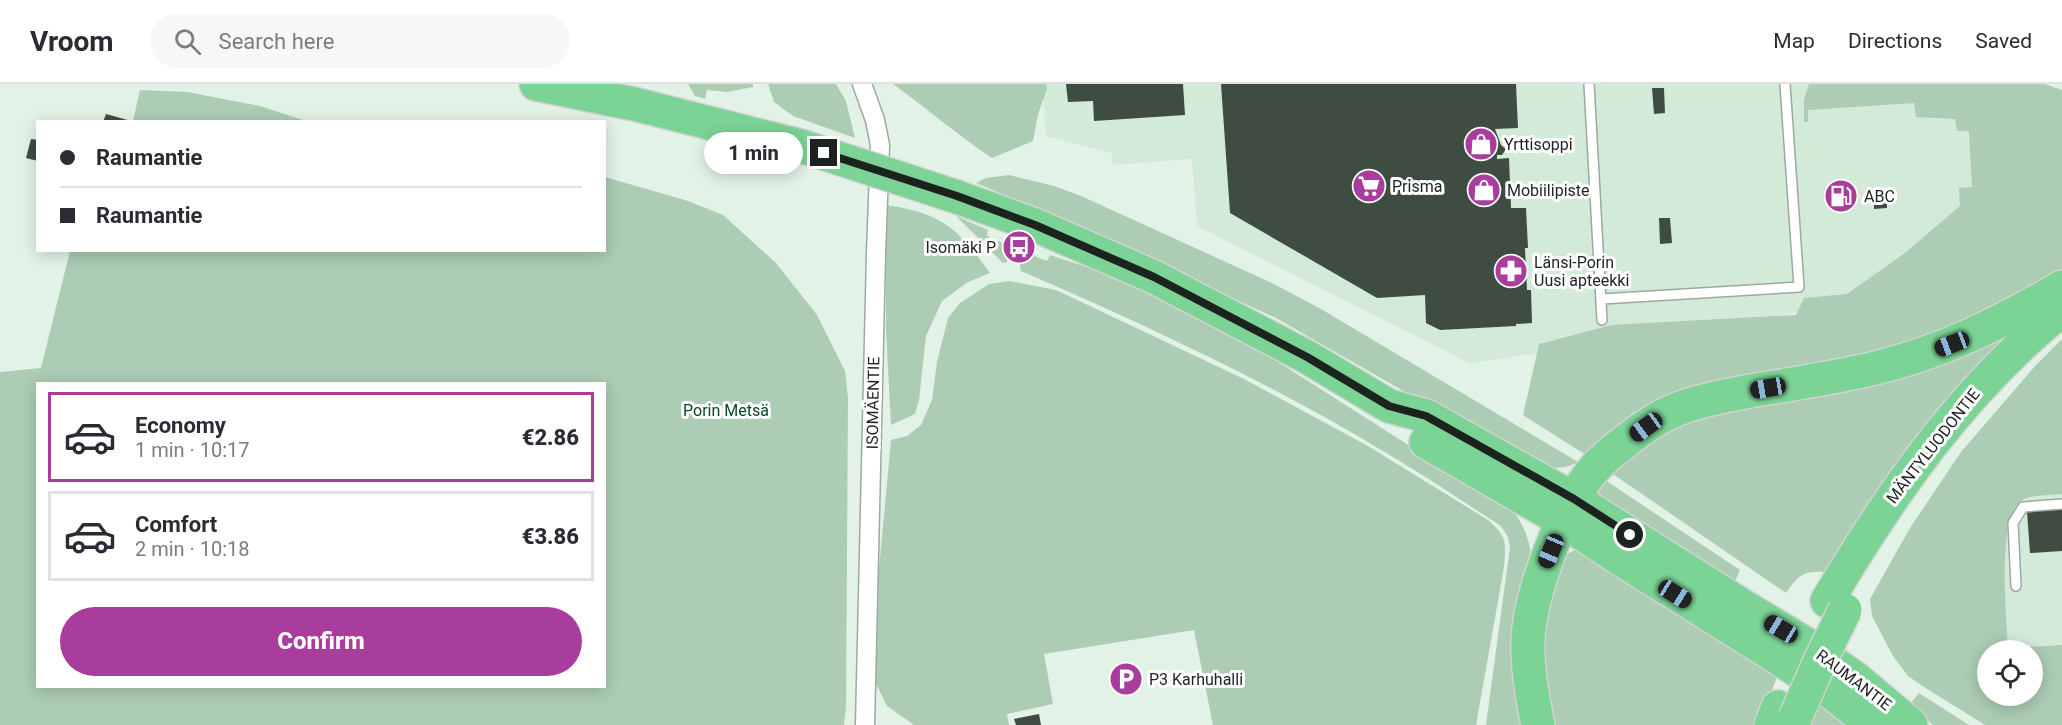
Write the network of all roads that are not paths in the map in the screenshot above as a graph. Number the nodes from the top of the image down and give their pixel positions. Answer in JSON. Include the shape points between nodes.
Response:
{"nodes":[{"id":1,"x":536,"y":84,"type":"edge"},
{"id":2,"x":862,"y":84,"type":"edge"},
{"id":3,"x":1589,"y":84,"type":"edge"},
{"id":4,"x":1785,"y":84,"type":"edge"},
{"id":5,"x":2062,"y":287,"type":"edge"},
{"id":6,"x":1602,"y":299,"type":"junction"},
{"id":7,"x":2062,"y":310,"type":"edge"},
{"id":8,"x":1602,"y":320,"type":"dead end"},
{"id":9,"x":2062,"y":323,"type":"edge"},
{"id":10,"x":2062,"y":504,"type":"edge"},
{"id":11,"x":1569,"y":510,"type":"junction"},
{"id":12,"x":2016,"y":586,"type":"dead end"},
{"id":13,"x":1836,"y":606,"type":"junction"},
{"id":14,"x":1784,"y":719,"type":"edge"},
{"id":15,"x":865,"y":725,"type":"edge"},
{"id":16,"x":1538,"y":725,"type":"edge"},
{"id":17,"x":1873,"y":725,"type":"edge"},
{"id":18,"x":1911,"y":725,"type":"edge"}],
"edges":[{"from":1,"to":11,"type":"highway","name":"RAUMANTIE","bridge":true,"via":[[801,146],[1035,225],[1154,277],[1307,357],[1389,406],[1412,434]]},
{"from":2,"to":15,"type":"street","name":"ISOMÄENTIE","via":[[880,145]]},
{"from":3,"to":6,"type":"lane"},
{"from":4,"to":6,"type":"lane","via":[[1799,286]]},
{"from":5,"to":11,"type":"highway","via":[[2010,318],[1935,350],[1876,368],[1704,400],[1660,417],[1595,468]]},
{"from":6,"to":8,"type":"lane"},
{"from":7,"to":13,"type":"highway","name":"MÄNTYLUODONTIE","via":[[1995,370],[1890,499]]},
{"from":9,"to":13,"type":"highway","name":"MÄNTYLUODONTIE","via":[[1952,439]]},
{"from":10,"to":12,"type":"lane","via":[[2023,507],[2016,515]]},
{"from":11,"to":16,"type":"highway","via":[[1544,567],[1528,639]]},
{"from":11,"to":17,"type":"highway","name":"RAUMANTIE","via":[[1627,564],[1772,654]]},
{"from":11,"to":18,"type":"highway","name":"RAUMANTIE","via":[[1811,647]]},
{"from":13,"to":14,"type":"highway","bridge":true,"via":[[1820,661]]}]}
